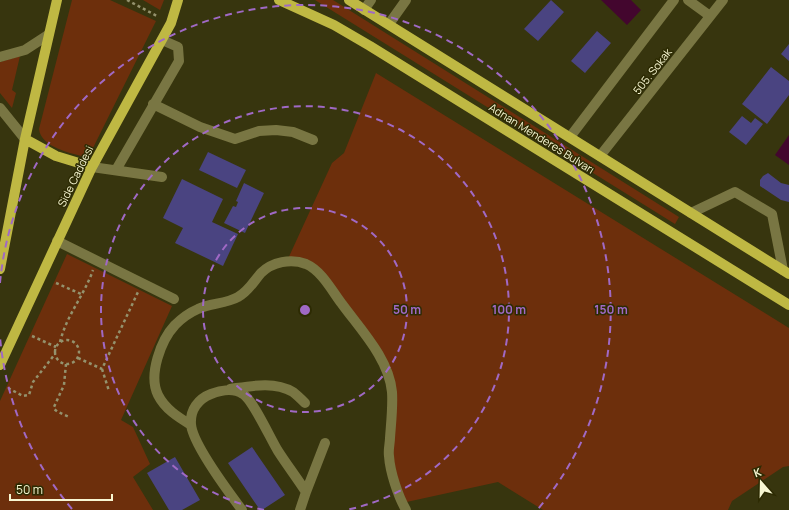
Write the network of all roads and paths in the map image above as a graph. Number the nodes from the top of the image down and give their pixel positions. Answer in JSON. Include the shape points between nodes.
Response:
{"nodes":[{"id":1,"x":127,"y":0,"type":"edge"},
{"id":2,"x":178,"y":0,"type":"edge"},
{"id":3,"x":279,"y":0,"type":"edge"},
{"id":4,"x":349,"y":0,"type":"edge"},
{"id":5,"x":371,"y":0,"type":"edge"},
{"id":6,"x":406,"y":0,"type":"edge"},
{"id":7,"x":674,"y":0,"type":"edge"},
{"id":8,"x":688,"y":0,"type":"edge"},
{"id":9,"x":723,"y":0,"type":"edge"},
{"id":10,"x":57,"y":1,"type":"edge"},
{"id":11,"x":364,"y":10,"type":"junction"},
{"id":12,"x":157,"y":16,"type":"dead end"},
{"id":13,"x":710,"y":16,"type":"junction"},
{"id":14,"x":389,"y":24,"type":"junction"},
{"id":15,"x":48,"y":35,"type":"junction"},
{"id":16,"x":162,"y":40,"type":"junction"},
{"id":17,"x":0,"y":57,"type":"edge"},
{"id":18,"x":153,"y":104,"type":"junction"},
{"id":19,"x":0,"y":108,"type":"edge"},
{"id":20,"x":570,"y":137,"type":"junction"},
{"id":21,"x":25,"y":139,"type":"junction"},
{"id":22,"x":313,"y":140,"type":"dead end"},
{"id":23,"x":600,"y":156,"type":"junction"},
{"id":24,"x":92,"y":168,"type":"junction"},
{"id":25,"x":116,"y":170,"type":"junction"},
{"id":26,"x":162,"y":177,"type":"dead end"},
{"id":27,"x":691,"y":213,"type":"junction"},
{"id":28,"x":57,"y":241,"type":"junction"},
{"id":29,"x":94,"y":266,"type":"dead end"},
{"id":30,"x":0,"y":269,"type":"edge"},
{"id":31,"x":786,"y":272,"type":"edge"},
{"id":32,"x":56,"y":283,"type":"dead end"},
{"id":33,"x":140,"y":288,"type":"dead end"},
{"id":34,"x":81,"y":294,"type":"junction"},
{"id":35,"x":174,"y":300,"type":"dead end"},
{"id":36,"x":789,"y":305,"type":"edge"},
{"id":37,"x":32,"y":336,"type":"dead end"},
{"id":38,"x":60,"y":342,"type":"junction"},
{"id":39,"x":56,"y":347,"type":"junction"},
{"id":40,"x":55,"y":354,"type":"junction"},
{"id":41,"x":78,"y":358,"type":"junction"},
{"id":42,"x":66,"y":364,"type":"junction"},
{"id":43,"x":0,"y":365,"type":"edge"},
{"id":44,"x":102,"y":369,"type":"junction"},
{"id":45,"x":8,"y":388,"type":"dead end"},
{"id":46,"x":228,"y":389,"type":"junction"},
{"id":47,"x":109,"y":390,"type":"dead end"},
{"id":48,"x":305,"y":403,"type":"dead end"},
{"id":49,"x":69,"y":417,"type":"dead end"},
{"id":50,"x":191,"y":425,"type":"junction"},
{"id":51,"x":325,"y":443,"type":"dead end"},
{"id":52,"x":306,"y":492,"type":"junction"},
{"id":53,"x":242,"y":510,"type":"edge"},
{"id":54,"x":300,"y":510,"type":"edge"},
{"id":55,"x":406,"y":510,"type":"edge"}],
"edges":[{"from":1,"to":12,"type":"path"},
{"from":2,"to":16,"type":"main road","name":"Side Caddesi","via":[[171,23]]},
{"from":3,"to":36,"type":"main road","name":"Adnan Menderes Bulvarı","via":[[334,25],[370,46]]},
{"from":4,"to":11,"type":"main road","name":"Adnan Menderes Bulvarı"},
{"from":5,"to":11,"type":"street"},
{"from":6,"to":14,"type":"street"},
{"from":7,"to":20,"type":"street"},
{"from":8,"to":13,"type":"street"},
{"from":9,"to":13,"type":"street","name":"505. Sokak"},
{"from":10,"to":15,"type":"main road"},
{"from":11,"to":14,"type":"main road","name":"Adnan Menderes Bulvarı"},
{"from":13,"to":23,"type":"street","name":"505. Sokak"},
{"from":14,"to":20,"type":"main road","name":"Adnan Menderes Bulvarı"},
{"from":15,"to":17,"type":"street","via":[[25,50]]},
{"from":15,"to":21,"type":"main road"},
{"from":16,"to":18,"type":"street","via":[[178,47],[179,61]]},
{"from":16,"to":24,"type":"main road","name":"Side Caddesi"},
{"from":18,"to":22,"type":"street","via":[[200,128],[235,139],[259,131],[276,130],[292,132]]},
{"from":18,"to":25,"type":"street"},
{"from":19,"to":21,"type":"street"},
{"from":20,"to":23,"type":"main road","name":"Adnan Menderes Bulvarı"},
{"from":21,"to":24,"type":"main road","via":[[56,156]]},
{"from":21,"to":30,"type":"main road"},
{"from":23,"to":27,"type":"main road","name":"Adnan Menderes Bulvarı"},
{"from":24,"to":25,"type":"street"},
{"from":24,"to":28,"type":"main road","name":"Side Caddesi"},
{"from":25,"to":26,"type":"street"},
{"from":27,"to":31,"type":"main road","name":"Adnan Menderes Bulvarı"},
{"from":27,"to":31,"type":"street","via":[[735,192],[772,214]]},
{"from":28,"to":35,"type":"street"},
{"from":28,"to":43,"type":"main road","name":"Side Caddesi"},
{"from":29,"to":34,"type":"path"},
{"from":32,"to":34,"type":"path"},
{"from":33,"to":44,"type":"path"},
{"from":34,"to":38,"type":"path","via":[[68,318]]},
{"from":37,"to":39,"type":"path"},
{"from":38,"to":39,"type":"path"},
{"from":38,"to":41,"type":"path","via":[[74,342],[79,349]]},
{"from":39,"to":40,"type":"path"},
{"from":40,"to":42,"type":"path","via":[[59,361]]},
{"from":40,"to":45,"type":"path","via":[[33,382],[29,395],[23,396]]},
{"from":41,"to":42,"type":"path","via":[[73,363]]},
{"from":41,"to":44,"type":"path"},
{"from":42,"to":49,"type":"path","via":[[64,385],[54,409]]},
{"from":44,"to":47,"type":"path"},
{"from":46,"to":48,"type":"street","via":[[258,385],[279,386],[293,392]]},
{"from":46,"to":50,"type":"street","via":[[211,394],[199,402],[192,412]]},
{"from":46,"to":52,"type":"street","via":[[244,394]]},
{"from":50,"to":53,"type":"street","via":[[198,444]]},
{"from":50,"to":55,"type":"street","via":[[164,405],[157,394],[154,372],[161,347],[175,325],[198,309],[238,297],[273,264],[287,261],[306,264],[318,272],[386,367],[392,391],[388,455],[394,480]]},
{"from":51,"to":52,"type":"street"},
{"from":52,"to":54,"type":"street"}]}
